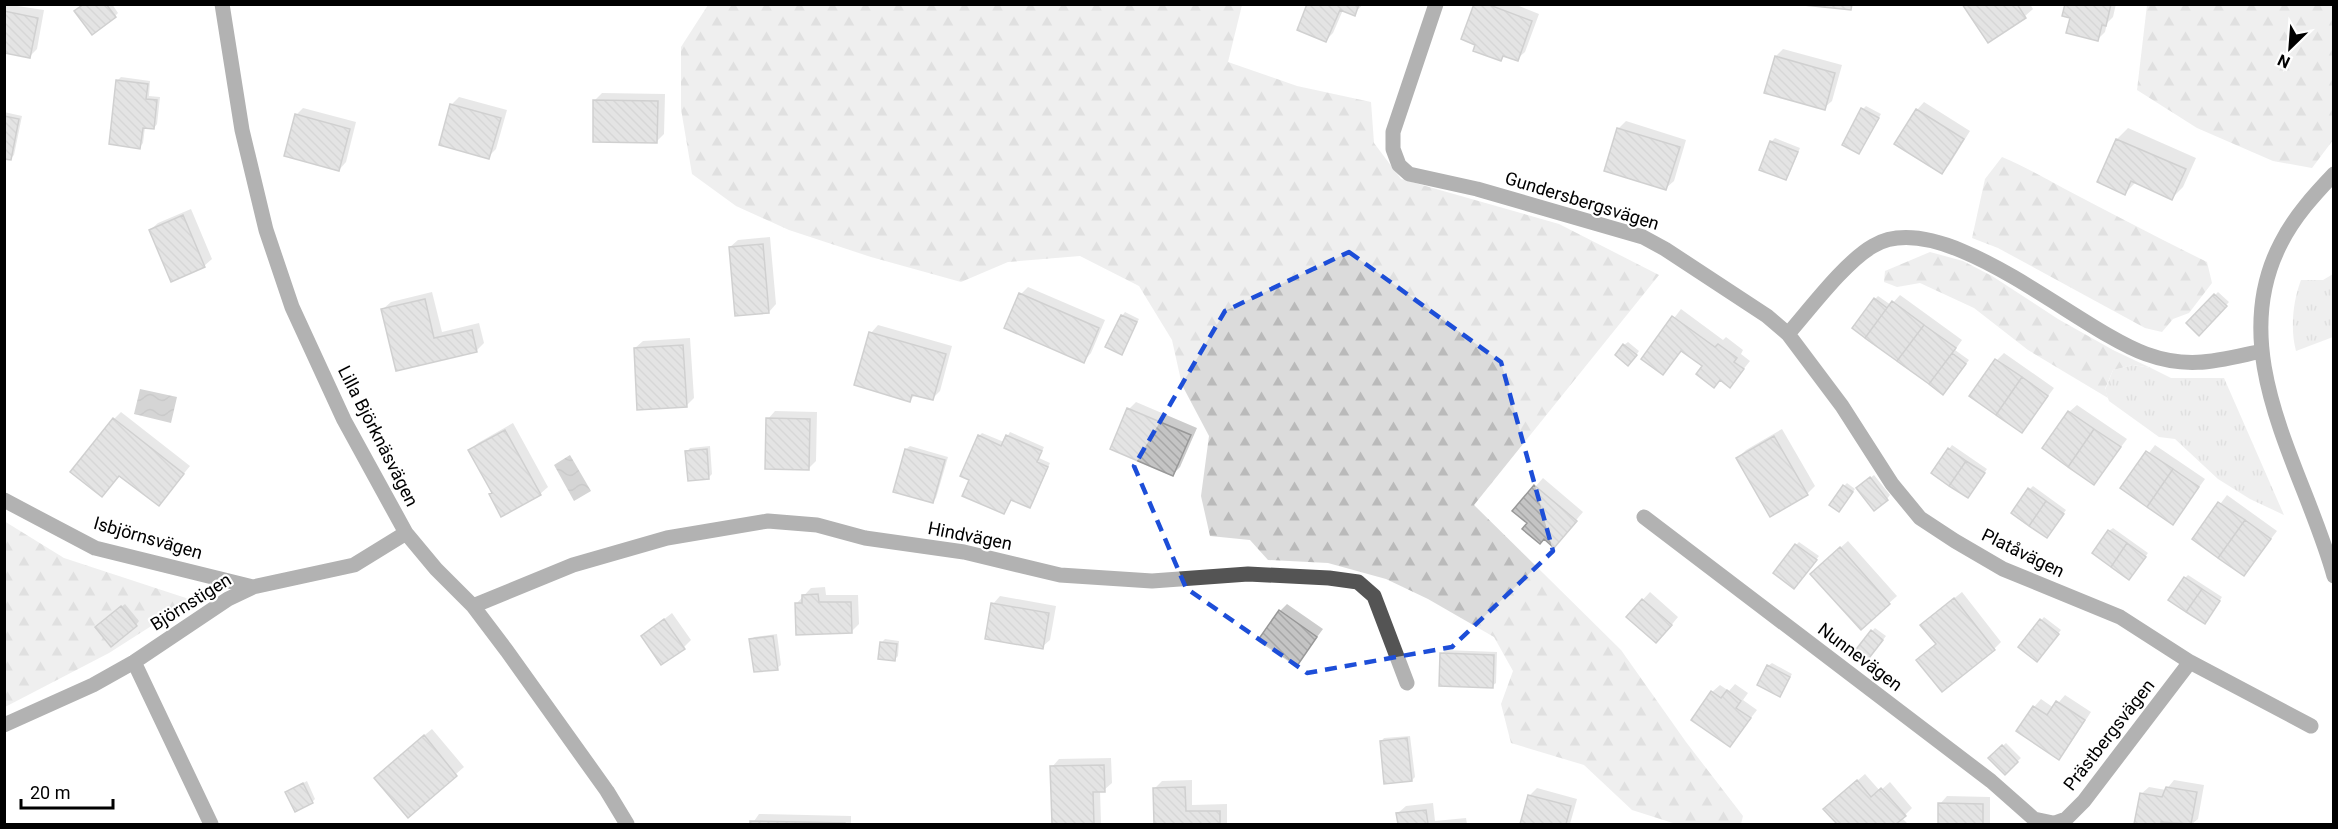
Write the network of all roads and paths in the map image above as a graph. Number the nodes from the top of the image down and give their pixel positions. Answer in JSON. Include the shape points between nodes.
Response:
{"nodes":[{"id":1,"x":222,"y":4,"type":"edge"},
{"id":2,"x":1436,"y":4,"type":"edge"},
{"id":3,"x":2334,"y":174,"type":"edge"},
{"id":4,"x":1788,"y":334,"type":"junction"},
{"id":5,"x":2262,"y":351,"type":"junction"},
{"id":6,"x":4,"y":500,"type":"edge"},
{"id":7,"x":1644,"y":517,"type":"dead end"},
{"id":8,"x":2327,"y":531,"type":"edge"},
{"id":9,"x":406,"y":533,"type":"junction"},
{"id":10,"x":2334,"y":576,"type":"edge"},
{"id":11,"x":253,"y":587,"type":"junction"},
{"id":12,"x":473,"y":606,"type":"junction"},
{"id":13,"x":135,"y":662,"type":"junction"},
{"id":14,"x":2190,"y":662,"type":"junction"},
{"id":15,"x":1407,"y":683,"type":"dead end"},
{"id":16,"x":4,"y":725,"type":"edge"},
{"id":17,"x":2312,"y":726,"type":"dead end"},
{"id":18,"x":2053,"y":824,"type":"edge"},
{"id":19,"x":212,"y":825,"type":"edge"},
{"id":20,"x":627,"y":825,"type":"edge"}],
"edges":[{"from":1,"to":9,"type":"street","name":"Lilla Björknäsvägen","via":[[245,141],[266,230],[292,307],[344,420]]},
{"from":2,"to":4,"type":"street","name":"Gundersbergsvägen","via":[[1393,132],[1393,149],[1399,165],[1409,174],[1477,189],[1643,237],[1767,316]]},
{"from":3,"to":5,"type":"street","via":[[2300,212],[2268,273],[2263,298]]},
{"from":4,"to":5,"type":"street","via":[[1854,259],[1889,240],[1924,238],[1946,243],[1989,263],[2114,341],[2148,355],[2204,364]]},
{"from":4,"to":14,"type":"street","name":"Platåvägen","via":[[1920,518],[2003,568],[2120,617]]},
{"from":5,"to":8,"type":"street","via":[[2280,434]]},
{"from":6,"to":11,"type":"street","name":"Isbjörnsvägen","via":[[95,548]]},
{"from":7,"to":18,"type":"street","name":"Nunnevägen","via":[[1981,774],[2034,819]]},
{"from":8,"to":10,"type":"street"},
{"from":9,"to":11,"type":"street","name":"Björnstigen","via":[[354,565]]},
{"from":9,"to":12,"type":"street","name":"Lilla Björknäsvägen"},
{"from":11,"to":13,"type":"street","name":"Björnstigen","via":[[228,599]]},
{"from":12,"to":15,"type":"street","name":"Hindvägen","via":[[573,565],[667,538],[768,521],[817,525],[865,538],[964,552],[1060,575],[1152,581],[1248,574],[1358,582],[1374,596]]},
{"from":12,"to":20,"type":"street","name":"Lilla Björknäsvägen","via":[[600,781]]},
{"from":13,"to":16,"type":"street","name":"Björnstigen"},
{"from":13,"to":19,"type":"street"},
{"from":14,"to":17,"type":"street","name":"Platåvägen"},
{"from":14,"to":18,"type":"street","name":"Prästbergsvägen","via":[[2084,801],[2066,819]]}]}
